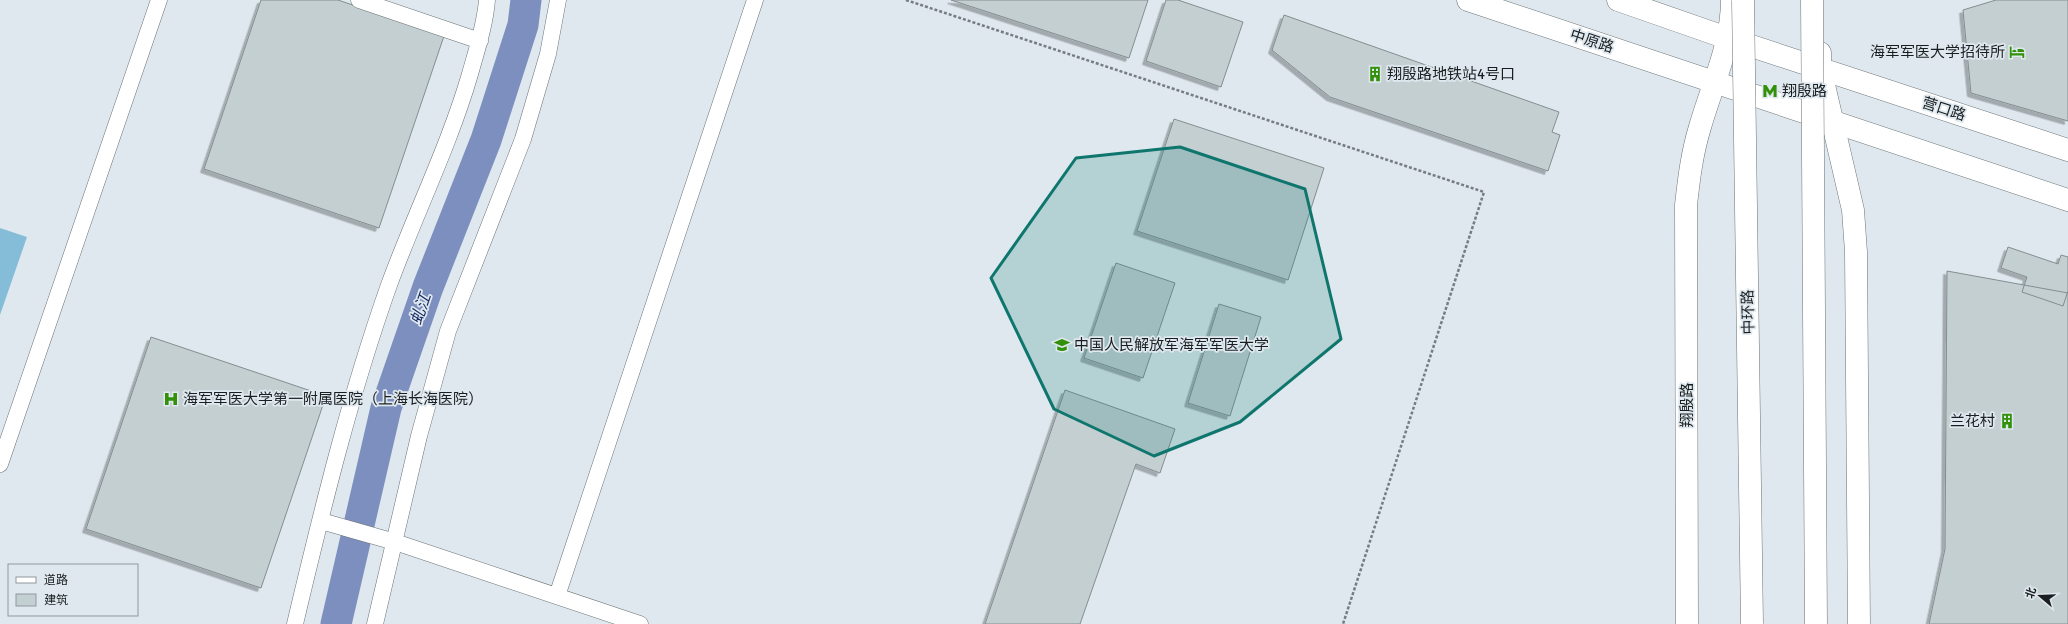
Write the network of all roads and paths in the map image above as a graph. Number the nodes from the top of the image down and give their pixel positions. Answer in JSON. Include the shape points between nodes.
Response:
{"nodes":[{"id":1,"x":159,"y":0,"type":"edge"},
{"id":2,"x":359,"y":0,"type":"edge"},
{"id":3,"x":487,"y":0,"type":"edge"},
{"id":4,"x":558,"y":0,"type":"edge"},
{"id":5,"x":755,"y":0,"type":"edge"},
{"id":6,"x":906,"y":0,"type":"edge"},
{"id":7,"x":1468,"y":0,"type":"edge"},
{"id":8,"x":1618,"y":0,"type":"edge"},
{"id":9,"x":1732,"y":0,"type":"edge"},
{"id":10,"x":1744,"y":0,"type":"edge"},
{"id":11,"x":1812,"y":0,"type":"edge"},
{"id":12,"x":1820,"y":0,"type":"edge"},
{"id":13,"x":1727,"y":38,"type":"junction"},
{"id":14,"x":480,"y":41,"type":"junction"},
{"id":15,"x":1820,"y":68,"type":"junction"},
{"id":16,"x":1716,"y":82,"type":"junction"},
{"id":17,"x":1833,"y":122,"type":"junction"},
{"id":18,"x":2068,"y":150,"type":"edge"},
{"id":19,"x":2068,"y":200,"type":"edge"},
{"id":20,"x":0,"y":464,"type":"edge"},
{"id":21,"x":321,"y":521,"type":"junction"},
{"id":22,"x":395,"y":542,"type":"junction"},
{"id":23,"x":557,"y":596,"type":"junction"},
{"id":24,"x":295,"y":624,"type":"edge"},
{"id":25,"x":375,"y":624,"type":"edge"},
{"id":26,"x":640,"y":624,"type":"edge"},
{"id":27,"x":1343,"y":624,"type":"edge"},
{"id":28,"x":1687,"y":624,"type":"edge"},
{"id":29,"x":1752,"y":624,"type":"edge"},
{"id":30,"x":1816,"y":624,"type":"edge"},
{"id":31,"x":1860,"y":624,"type":"edge"}],
"edges":[{"from":1,"to":20,"type":"lane"},
{"from":2,"to":14,"type":"lane"},
{"from":3,"to":14,"type":"lane"},
{"from":4,"to":22,"type":"lane","via":[[548,54],[523,139],[448,331],[419,436]]},
{"from":5,"to":23,"type":"lane"},
{"from":6,"to":27,"type":"path","via":[[1484,192]]},
{"from":7,"to":16,"type":"main road","name":"中原路"},
{"from":8,"to":13,"type":"main road"},
{"from":9,"to":13,"type":"main road","name":"翔殷路"},
{"from":10,"to":29,"type":"main road","name":"中环路","bridge":true},
{"from":11,"to":30,"type":"main road","bridge":true},
{"from":12,"to":15,"type":"main road"},
{"from":13,"to":15,"type":"main road","name":"营口路"},
{"from":13,"to":16,"type":"main road","name":"翔殷路"},
{"from":14,"to":21,"type":"lane","via":[[459,110],[390,285],[361,371]]},
{"from":15,"to":17,"type":"main road"},
{"from":15,"to":18,"type":"main road","name":"营口路"},
{"from":16,"to":17,"type":"main road","name":"中原路"},
{"from":16,"to":28,"type":"main road","name":"翔殷路","via":[[1700,125],[1690,163],[1686,205]]},
{"from":17,"to":19,"type":"main road"},
{"from":17,"to":31,"type":"main road","via":[[1853,210],[1856,252]]},
{"from":21,"to":22,"type":"lane"},
{"from":21,"to":24,"type":"lane"},
{"from":22,"to":23,"type":"lane"},
{"from":22,"to":25,"type":"lane"},
{"from":23,"to":26,"type":"lane"}]}
